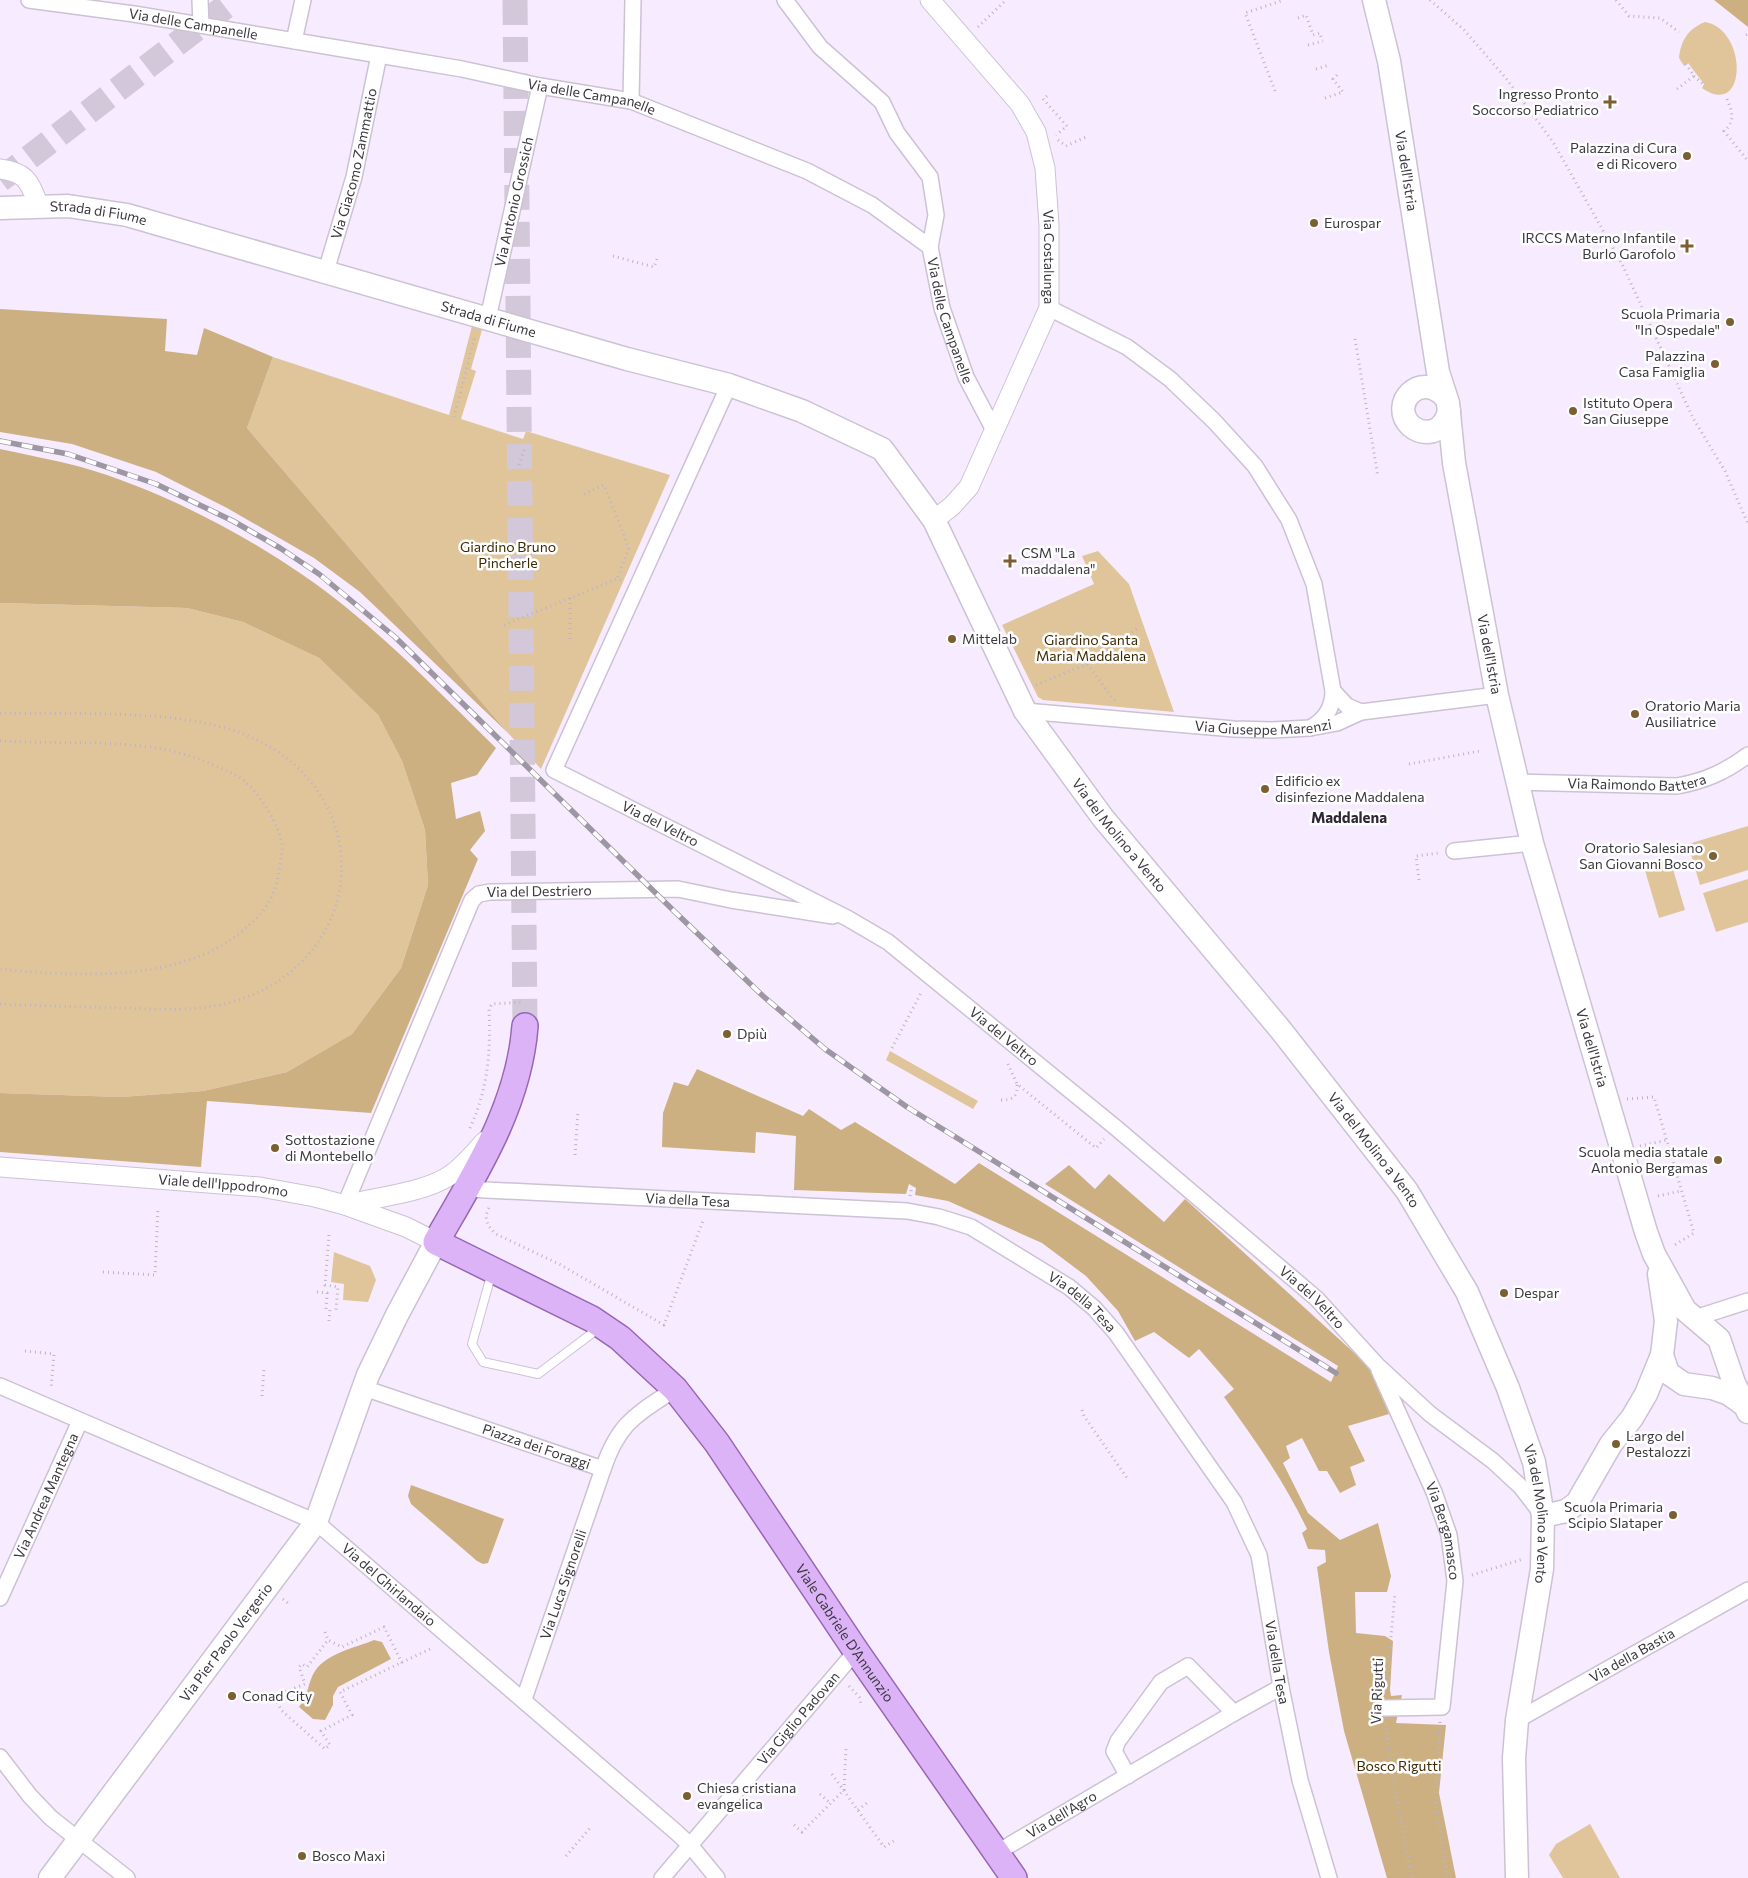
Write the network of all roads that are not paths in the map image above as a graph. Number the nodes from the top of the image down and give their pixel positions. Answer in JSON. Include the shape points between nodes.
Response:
{"nodes":[{"id":1,"x":29,"y":0,"type":"edge"},
{"id":2,"x":200,"y":0,"type":"edge"},
{"id":3,"x":303,"y":0,"type":"edge"},
{"id":4,"x":633,"y":0,"type":"edge"},
{"id":5,"x":785,"y":0,"type":"edge"},
{"id":6,"x":930,"y":0,"type":"edge"},
{"id":7,"x":1374,"y":0,"type":"edge"},
{"id":8,"x":201,"y":25,"type":"junction"},
{"id":9,"x":294,"y":41,"type":"junction"},
{"id":10,"x":379,"y":55,"type":"junction"},
{"id":11,"x":540,"y":86,"type":"junction"},
{"id":12,"x":631,"y":101,"type":"junction"},
{"id":13,"x":0,"y":168,"type":"edge"},
{"id":14,"x":40,"y":206,"type":"junction"},
{"id":15,"x":0,"y":208,"type":"edge"},
{"id":16,"x":930,"y":247,"type":"junction"},
{"id":17,"x":326,"y":271,"type":"junction"},
{"id":18,"x":1049,"y":308,"type":"junction"},
{"id":19,"x":484,"y":317,"type":"junction"},
{"id":20,"x":1435,"y":342,"type":"junction"},
{"id":21,"x":729,"y":385,"type":"junction"},
{"id":22,"x":1420,"y":387,"type":"junction"},
{"id":23,"x":1447,"y":404,"type":"junction"},
{"id":24,"x":995,"y":432,"type":"junction"},
{"id":25,"x":1429,"y":432,"type":"junction"},
{"id":26,"x":1454,"y":464,"type":"junction"},
{"id":27,"x":934,"y":520,"type":"junction"},
{"id":28,"x":1333,"y":691,"type":"junction"},
{"id":29,"x":1497,"y":695,"type":"junction"},
{"id":30,"x":1025,"y":711,"type":"junction"},
{"id":31,"x":1360,"y":712,"type":"junction"},
{"id":32,"x":1310,"y":728,"type":"junction"},
{"id":33,"x":1748,"y":755,"type":"edge"},
{"id":34,"x":1518,"y":782,"type":"junction"},
{"id":35,"x":1532,"y":843,"type":"junction"},
{"id":36,"x":1454,"y":851,"type":"road end"},
{"id":37,"x":847,"y":918,"type":"junction"},
{"id":38,"x":524,"y":1014,"type":"tunnel mouth"},
{"id":39,"x":512,"y":1095,"type":"junction"},
{"id":40,"x":0,"y":1167,"type":"edge"},
{"id":41,"x":467,"y":1189,"type":"junction"},
{"id":42,"x":345,"y":1205,"type":"junction"},
{"id":43,"x":436,"y":1242,"type":"junction"},
{"id":44,"x":1664,"y":1250,"type":"junction"},
{"id":45,"x":493,"y":1270,"type":"junction"},
{"id":46,"x":1748,"y":1301,"type":"edge"},
{"id":47,"x":1700,"y":1323,"type":"junction"},
{"id":48,"x":602,"y":1325,"type":"junction"},
{"id":49,"x":1722,"y":1349,"type":"junction"},
{"id":50,"x":1663,"y":1350,"type":"junction"},
{"id":51,"x":1377,"y":1365,"type":"junction"},
{"id":52,"x":1689,"y":1385,"type":"junction"},
{"id":53,"x":0,"y":1386,"type":"edge"},
{"id":54,"x":364,"y":1388,"type":"junction"},
{"id":55,"x":675,"y":1389,"type":"junction"},
{"id":56,"x":1746,"y":1408,"type":"edge"},
{"id":57,"x":1632,"y":1418,"type":"junction"},
{"id":58,"x":80,"y":1420,"type":"junction"},
{"id":59,"x":603,"y":1469,"type":"junction"},
{"id":60,"x":1544,"y":1516,"type":"junction"},
{"id":61,"x":316,"y":1522,"type":"junction"},
{"id":62,"x":1748,"y":1590,"type":"edge"},
{"id":63,"x":0,"y":1598,"type":"edge"},
{"id":64,"x":856,"y":1651,"type":"junction"},
{"id":65,"x":1281,"y":1687,"type":"junction"},
{"id":66,"x":524,"y":1699,"type":"junction"},
{"id":67,"x":1385,"y":1708,"type":"road end"},
{"id":68,"x":1234,"y":1713,"type":"junction"},
{"id":69,"x":1517,"y":1720,"type":"junction"},
{"id":70,"x":0,"y":1757,"type":"edge"},
{"id":71,"x":1128,"y":1776,"type":"junction"},
{"id":72,"x":77,"y":1840,"type":"junction"},
{"id":73,"x":690,"y":1845,"type":"junction"},
{"id":74,"x":996,"y":1853,"type":"junction"},
{"id":75,"x":50,"y":1878,"type":"edge"},
{"id":76,"x":127,"y":1878,"type":"edge"},
{"id":77,"x":662,"y":1878,"type":"edge"},
{"id":78,"x":717,"y":1878,"type":"edge"},
{"id":79,"x":1014,"y":1878,"type":"edge"},
{"id":80,"x":1329,"y":1878,"type":"edge"},
{"id":81,"x":1517,"y":1878,"type":"edge"}],
"edges":[{"from":1,"to":8,"type":"street","name":"Via delle Campanelle"},
{"from":2,"to":8,"type":"street"},
{"from":3,"to":9,"type":"street"},
{"from":4,"to":12,"type":"street"},
{"from":5,"to":16,"type":"street","via":[[820,47],[882,102],[897,133],[930,177],[936,215]]},
{"from":6,"to":18,"type":"street","name":"Via Costalunga","via":[[1020,104],[1036,132],[1045,168]]},
{"from":7,"to":20,"type":"main road","name":"Via dell'Istria","via":[[1389,62]]},
{"from":8,"to":9,"type":"street","name":"Via delle Campanelle"},
{"from":9,"to":10,"type":"street","name":"Via delle Campanelle"},
{"from":10,"to":11,"type":"street","name":"Via delle Campanelle"},
{"from":10,"to":17,"type":"street","name":"Via Giacomo Zammattio","via":[[354,178]]},
{"from":11,"to":12,"type":"street","name":"Via delle Campanelle"},
{"from":11,"to":19,"type":"street","name":"Via Antonio Grossich"},
{"from":12,"to":16,"type":"street","name":"Via delle Campanelle","via":[[807,171],[872,205]]},
{"from":13,"to":14,"type":"street","via":[[16,171],[28,180]]},
{"from":14,"to":15,"type":"main road","name":"Strada di Fiume"},
{"from":14,"to":17,"type":"main road","name":"Strada di Fiume","via":[[68,206],[127,215]]},
{"from":16,"to":24,"type":"street","name":"Via delle Campanelle","via":[[942,308],[966,377]]},
{"from":17,"to":19,"type":"main road","name":"Strada di Fiume"},
{"from":18,"to":24,"type":"street","name":"Via Costalunga"},
{"from":18,"to":28,"type":"street","via":[[1127,347],[1170,379],[1255,466],[1289,520],[1314,584]]},
{"from":19,"to":21,"type":"main road","name":"Strada di Fiume"},
{"from":20,"to":22,"type":"main road","name":"Via dell'Istria","via":[[1427,374]]},
{"from":20,"to":23,"type":"main road","name":"Via dell'Istria","via":[[1438,372]]},
{"from":21,"to":27,"type":"main road","name":"Strada di Fiume","via":[[802,410],[882,449]]},
{"from":21,"to":37,"type":"street","name":"Via del Veltro","via":[[554,770]]},
{"from":22,"to":23,"type":"main road","via":[[1434,388]]},
{"from":22,"to":25,"type":"main road","name":"Via dell'Istria","via":[[1408,395],[1404,416],[1414,428]]},
{"from":23,"to":25,"type":"main road","via":[[1443,424]]},
{"from":23,"to":26,"type":"main road","name":"Via dell'Istria"},
{"from":24,"to":27,"type":"street","name":"Via Costalunga","via":[[969,487]]},
{"from":25,"to":26,"type":"main road","name":"Via dell'Istria","via":[[1447,450]]},
{"from":26,"to":29,"type":"main road","name":"Via dell'Istria"},
{"from":27,"to":30,"type":"main road","name":"Via del Molino a Vento"},
{"from":28,"to":31,"type":"street","via":[[1347,706]]},
{"from":28,"to":32,"type":"street","via":[[1328,711],[1321,722]]},
{"from":29,"to":31,"type":"street","name":"Via Giuseppe Marenzi"},
{"from":29,"to":34,"type":"main road","name":"Via dell'Istria"},
{"from":30,"to":32,"type":"street","name":"Via Giuseppe Marenzi","via":[[1234,729]]},
{"from":30,"to":60,"type":"main road","name":"Via del Molino a Vento","via":[[1103,818],[1280,1029],[1407,1190],[1467,1292],[1508,1388],[1534,1462]]},
{"from":31,"to":32,"type":"street","name":"Via Giuseppe Marenzi","via":[[1337,723]]},
{"from":33,"to":34,"type":"street","name":"Via Raimondo Battera","via":[[1716,776],[1677,786]]},
{"from":34,"to":35,"type":"main road","name":"Via dell'Istria"},
{"from":35,"to":36,"type":"street"},
{"from":35,"to":44,"type":"main road","name":"Via dell'Istria","via":[[1633,1190]]},
{"from":37,"to":42,"type":"street","name":"Via del Destriero","via":[[678,889],[479,894],[472,900]]},
{"from":37,"to":51,"type":"street","name":"Via del Veltro","via":[[888,942],[1115,1127],[1317,1300]]},
{"from":38,"to":39,"type":"main road","via":[[521,1061]]},
{"from":39,"to":41,"type":"main road"},
{"from":39,"to":42,"type":"street","via":[[488,1136],[470,1159],[449,1177]]},
{"from":40,"to":42,"type":"street","name":"Viale dell'Ippodromo","via":[[260,1187]]},
{"from":41,"to":43,"type":"main road"},
{"from":41,"to":65,"type":"street","name":"Via della Tesa","via":[[907,1211],[971,1227],[1069,1287],[1094,1308],[1116,1333],[1234,1502],[1259,1555]]},
{"from":42,"to":43,"type":"street","name":"Viale dell'Ippodromo","via":[[406,1227]]},
{"from":43,"to":45,"type":"main road"},
{"from":43,"to":54,"type":"main road","via":[[397,1315]]},
{"from":44,"to":47,"type":"main road","name":"Via dell'Istria","via":[[1685,1310]]},
{"from":44,"to":50,"type":"main road","name":"Via dell'Istria","via":[[1666,1321]]},
{"from":45,"to":48,"type":"main road"},
{"from":45,"to":48,"type":"lane","via":[[472,1344],[483,1362],[538,1374]]},
{"from":46,"to":47,"type":"street"},
{"from":47,"to":49,"type":"main road","name":"Via dell'Istria","via":[[1719,1339]]},
{"from":47,"to":50,"type":"main road","via":[[1675,1330]]},
{"from":48,"to":55,"type":"main road","via":[[646,1360]]},
{"from":49,"to":52,"type":"main road","via":[[1716,1373],[1705,1383]]},
{"from":49,"to":56,"type":"main road","name":"Via dell'Istria"},
{"from":50,"to":52,"type":"main road","name":"Via dell'Istria","via":[[1668,1373]]},
{"from":50,"to":57,"type":"main road","via":[[1654,1378]]},
{"from":51,"to":60,"type":"street","name":"Via del Veltro","via":[[1430,1414],[1500,1468],[1521,1487]]},
{"from":51,"to":67,"type":"street","name":"Via Bergamasco","via":[[1434,1492],[1449,1535],[1455,1581],[1442,1707]]},
{"from":52,"to":56,"type":"main road","name":"Via dell'Istria","via":[[1729,1394]]},
{"from":52,"to":57,"type":"main road","via":[[1661,1394]]},
{"from":53,"to":58,"type":"street","name":"Via del Ghirlandaio"},
{"from":54,"to":59,"type":"street","name":"Piazza dei Foraggi"},
{"from":54,"to":61,"type":"main road","name":"Via Pier Paolo Vergerio"},
{"from":55,"to":59,"type":"street","name":"Piazza dei Foraggi","via":[[622,1429]]},
{"from":55,"to":64,"type":"main road","name":"Viale Gabriele D'Annunzio","via":[[718,1443]]},
{"from":57,"to":60,"type":"main road","via":[[1611,1444],[1577,1503],[1566,1511]]},
{"from":58,"to":61,"type":"street","name":"Via del Ghirlandaio"},
{"from":58,"to":63,"type":"street","name":"Via Andrea Mantegna"},
{"from":59,"to":66,"type":"street","name":"Via Luca Signorelli"},
{"from":60,"to":69,"type":"main road","name":"Via del Molino a Vento","via":[[1542,1569]]},
{"from":61,"to":66,"type":"street","name":"Via del Ghirlandaio"},
{"from":61,"to":72,"type":"main road","name":"Via Pier Paolo Vergerio"},
{"from":62,"to":69,"type":"street","name":"Via della Bastia"},
{"from":64,"to":73,"type":"street","name":"Via Giglio Padovan"},
{"from":64,"to":74,"type":"main road","name":"Viale Gabriele D'Annunzio"},
{"from":65,"to":68,"type":"street","name":"Via dell'Agro"},
{"from":65,"to":80,"type":"street","name":"Via della Tesa","via":[[1300,1780]]},
{"from":66,"to":73,"type":"street","name":"Via del Ghirlandaio"},
{"from":68,"to":71,"type":"street","name":"Via dell'Agro"},
{"from":68,"to":71,"type":"street","via":[[1188,1666],[1174,1673],[1152,1692],[1118,1741],[1114,1751]]},
{"from":69,"to":81,"type":"main road","name":"Via del Molino a Vento","via":[[1513,1791]]},
{"from":70,"to":72,"type":"street","via":[[50,1818]]},
{"from":71,"to":74,"type":"street","name":"Via dell'Agro"},
{"from":72,"to":75,"type":"main road","name":"Via Pier Paolo Vergerio"},
{"from":72,"to":76,"type":"street"},
{"from":73,"to":77,"type":"street","name":"Via Giglio Padovan"},
{"from":73,"to":78,"type":"street","name":"Via del Ghirlandaio"},
{"from":74,"to":79,"type":"main road","name":"Viale Gabriele D'Annunzio"}]}
